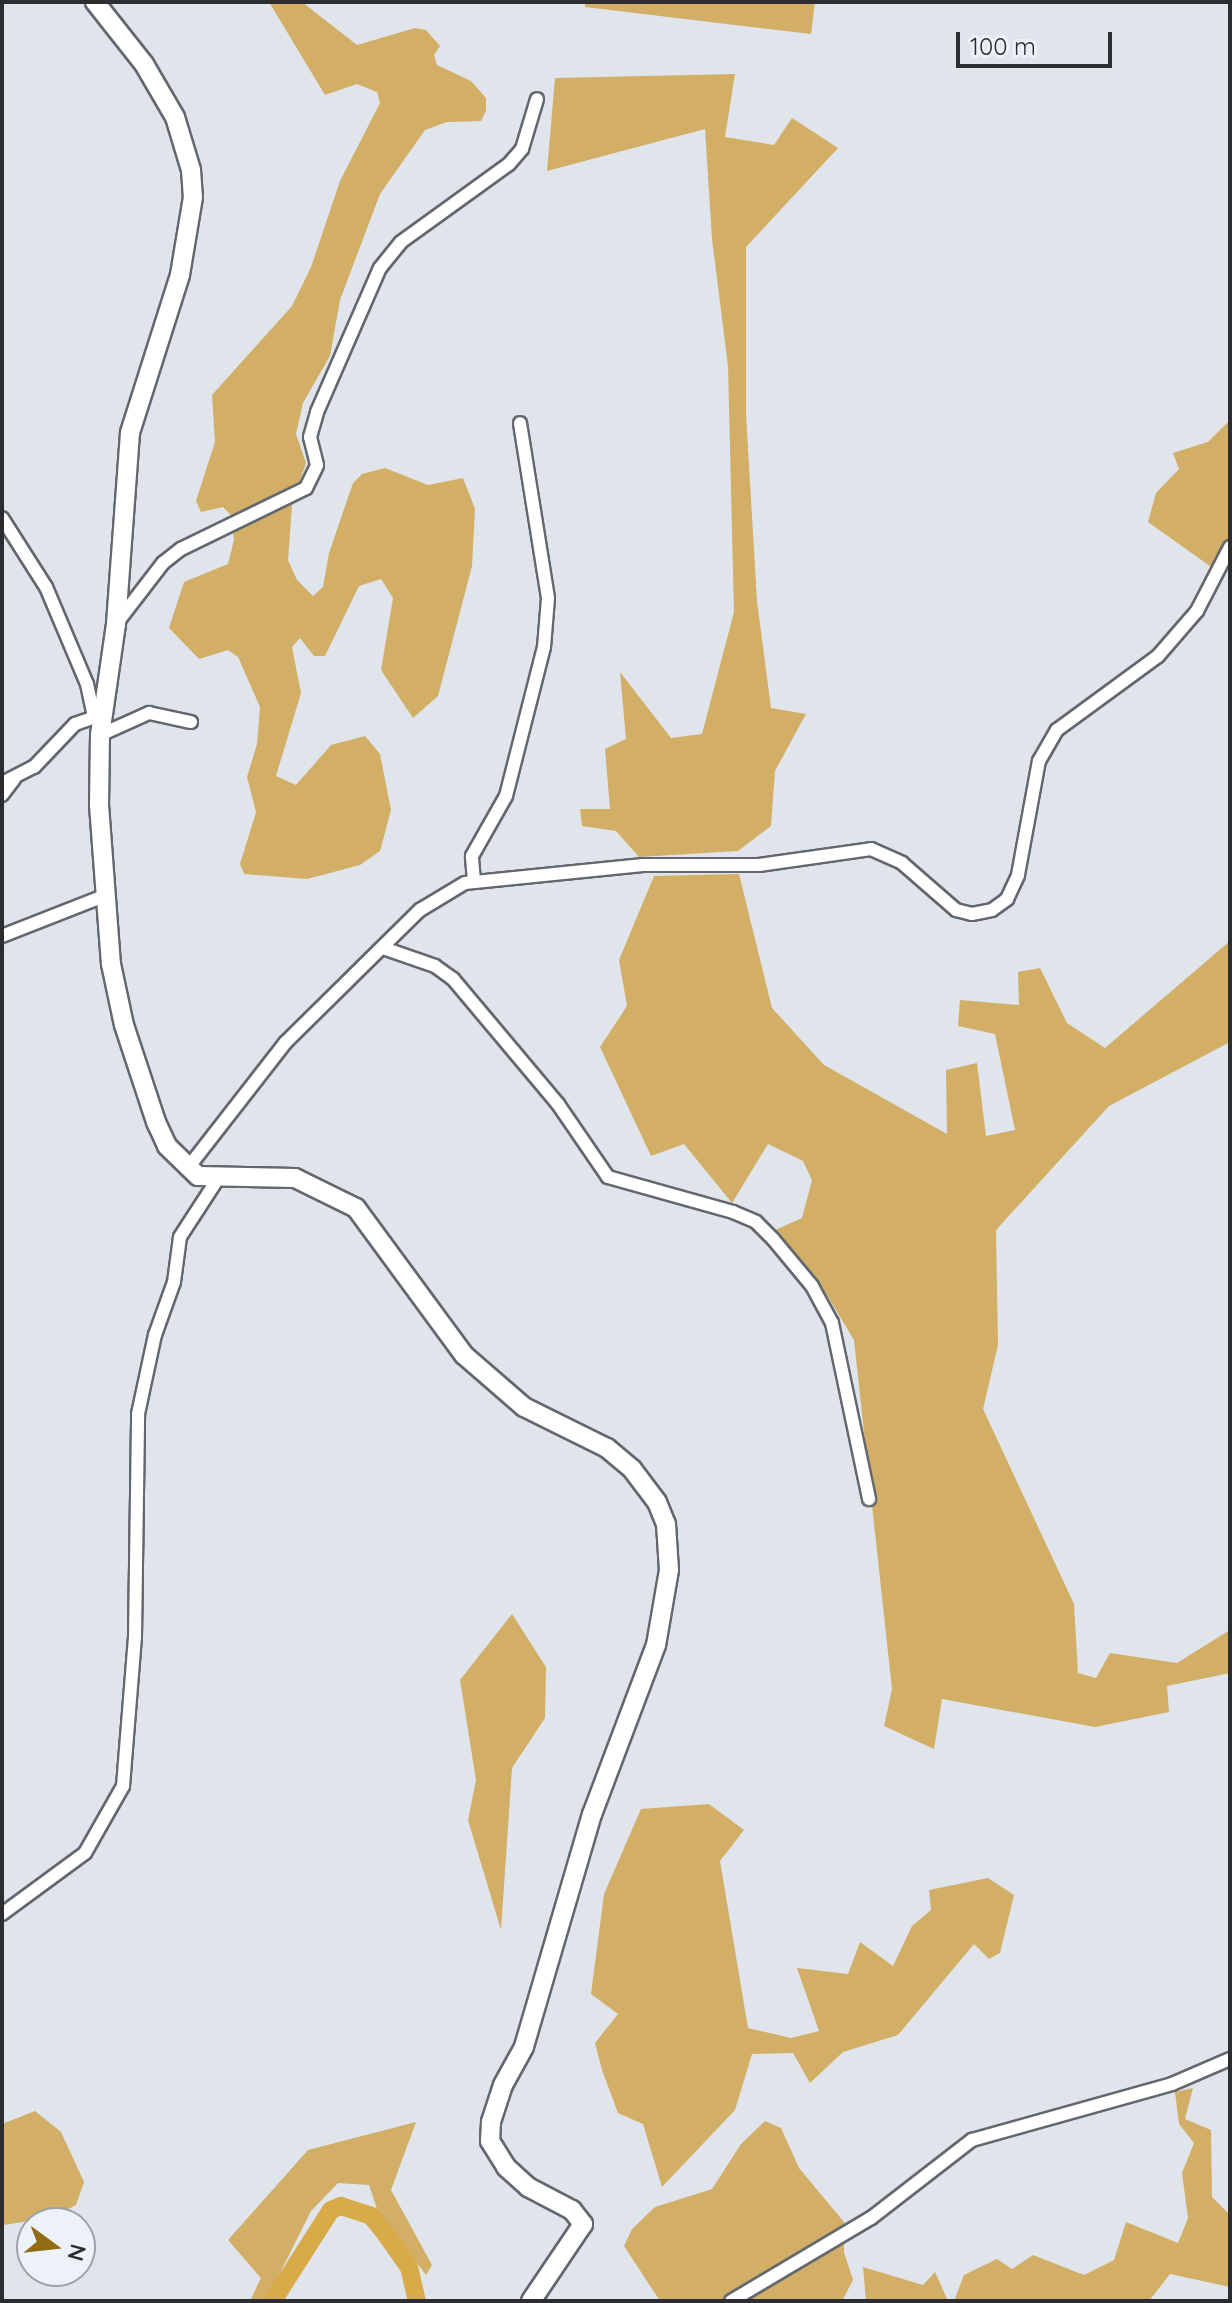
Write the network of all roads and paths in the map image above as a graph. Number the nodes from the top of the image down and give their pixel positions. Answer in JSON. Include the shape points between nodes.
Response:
{"nodes":[{"id":1,"x":95,"y":2,"type":"edge"},
{"id":2,"x":537,"y":99,"type":"dead end"},
{"id":3,"x":520,"y":423,"type":"dead end"},
{"id":4,"x":2,"y":518,"type":"edge"},
{"id":5,"x":1230,"y":547,"type":"edge"},
{"id":6,"x":116,"y":624,"type":"junction"},
{"id":7,"x":98,"y":716,"type":"junction"},
{"id":8,"x":191,"y":722,"type":"dead end"},
{"id":9,"x":100,"y":735,"type":"junction"},
{"id":10,"x":8,"y":781,"type":"edge"},
{"id":11,"x":2,"y":795,"type":"edge"},
{"id":12,"x":474,"y":881,"type":"junction"},
{"id":13,"x":104,"y":896,"type":"junction"},
{"id":14,"x":2,"y":936,"type":"edge"},
{"id":15,"x":386,"y":949,"type":"junction"},
{"id":16,"x":187,"y":1169,"type":"junction"},
{"id":17,"x":217,"y":1180,"type":"junction"},
{"id":18,"x":869,"y":1499,"type":"dead end"},
{"id":19,"x":2,"y":1914,"type":"edge"},
{"id":20,"x":1230,"y":2059,"type":"edge"},
{"id":21,"x":531,"y":2301,"type":"edge"},
{"id":22,"x":731,"y":2301,"type":"edge"}],
"edges":[{"from":1,"to":6,"type":"street","via":[[144,64],[175,117],[193,197],[180,275],[130,433]]},
{"from":2,"to":6,"type":"street","via":[[522,149],[509,164],[401,242],[380,268],[317,412],[310,437],[317,465],[306,488],[181,549],[163,563]]},
{"from":3,"to":12,"type":"street","via":[[548,598],[544,647],[506,796],[472,856]]},
{"from":4,"to":7,"type":"street","via":[[46,587]]},
{"from":5,"to":12,"type":"street","via":[[1197,611],[1158,656],[1066,721],[1050,741],[1039,761],[1018,875],[1007,899],[992,910],[956,910],[902,863],[871,849],[759,865],[643,865]]},
{"from":6,"to":7,"type":"street"},
{"from":7,"to":9,"type":"street"},
{"from":7,"to":10,"type":"street","via":[[66,731],[34,767]]},
{"from":8,"to":9,"type":"street","via":[[149,713]]},
{"from":9,"to":13,"type":"street"},
{"from":10,"to":11,"type":"street"},
{"from":12,"to":15,"type":"street","via":[[420,910]]},
{"from":13,"to":14,"type":"street"},
{"from":13,"to":16,"type":"street","via":[[128,1037],[156,1122]]},
{"from":15,"to":16,"type":"street","via":[[285,1043]]},
{"from":15,"to":18,"type":"street","via":[[435,966],[453,979],[558,1104],[608,1177],[733,1212],[756,1222],[773,1239],[812,1286],[832,1323]]},
{"from":16,"to":17,"type":"street"},
{"from":17,"to":19,"type":"street","via":[[180,1237],[174,1282],[138,1414],[135,1637],[123,1786],[85,1853]]},
{"from":17,"to":21,"type":"street","via":[[295,1178],[356,1208],[464,1355],[524,1407],[607,1448],[649,1488],[666,1524],[669,1570],[656,1645],[592,1814],[524,2047],[491,2122],[490,2141],[506,2167],[528,2187],[572,2210],[583,2224]]},
{"from":20,"to":22,"type":"street","via":[[1172,2084],[972,2140],[871,2218]]}]}
